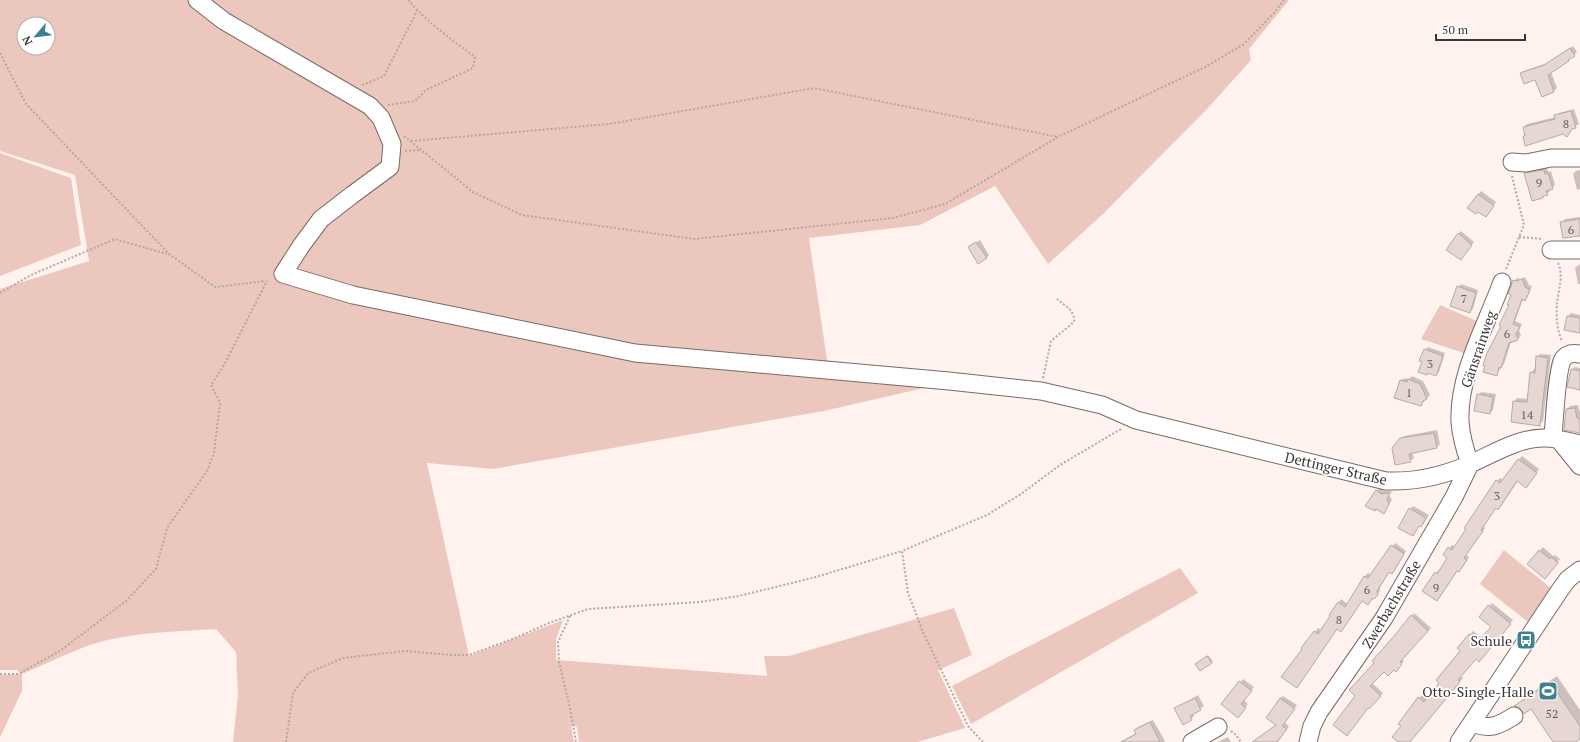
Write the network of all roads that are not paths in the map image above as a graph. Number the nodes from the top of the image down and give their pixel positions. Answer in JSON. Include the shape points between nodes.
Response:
{"nodes":[{"id":1,"x":197,"y":0,"type":"edge"},
{"id":2,"x":1580,"y":158,"type":"edge"},
{"id":3,"x":1512,"y":162,"type":"road end"},
{"id":4,"x":1551,"y":250,"type":"road end"},
{"id":5,"x":1580,"y":250,"type":"edge"},
{"id":6,"x":1502,"y":282,"type":"road end"},
{"id":7,"x":1574,"y":354,"type":"edge"},
{"id":8,"x":1556,"y":439,"type":"junction"},
{"id":9,"x":1580,"y":444,"type":"edge"},
{"id":10,"x":1470,"y":464,"type":"junction"},
{"id":11,"x":1580,"y":466,"type":"edge"},
{"id":12,"x":1580,"y":570,"type":"edge"},
{"id":13,"x":1514,"y":716,"type":"dead end"},
{"id":14,"x":1472,"y":723,"type":"junction"},
{"id":15,"x":1218,"y":727,"type":"dead end"},
{"id":16,"x":1192,"y":742,"type":"edge"},
{"id":17,"x":1308,"y":742,"type":"edge"},
{"id":18,"x":1459,"y":742,"type":"edge"}],
"edges":[{"from":1,"to":10,"type":"street","name":"Dettinger Straße","via":[[224,21],[370,106],[381,118],[392,144],[390,167],[321,219],[284,274],[352,295],[635,353],[1041,391],[1102,405],[1136,420],[1386,481],[1424,479]]},
{"from":2,"to":3,"type":"street"},
{"from":4,"to":5,"type":"street"},
{"from":6,"to":10,"type":"street","name":"Gänsrainweg","via":[[1471,362],[1462,396],[1460,423]]},
{"from":7,"to":8,"type":"street","via":[[1560,365]]},
{"from":8,"to":9,"type":"street","name":"Dettinger Straße"},
{"from":8,"to":10,"type":"street","name":"Dettinger Straße","via":[[1535,438],[1523,441]]},
{"from":8,"to":11,"type":"street"},
{"from":10,"to":17,"type":"street","name":"Zwerbachstraße","via":[[1454,497],[1384,618],[1319,712]]},
{"from":12,"to":14,"type":"street","via":[[1568,579],[1560,590]]},
{"from":13,"to":14,"type":"street","via":[[1489,728]]},
{"from":14,"to":18,"type":"street"},
{"from":15,"to":16,"type":"street"}]}
